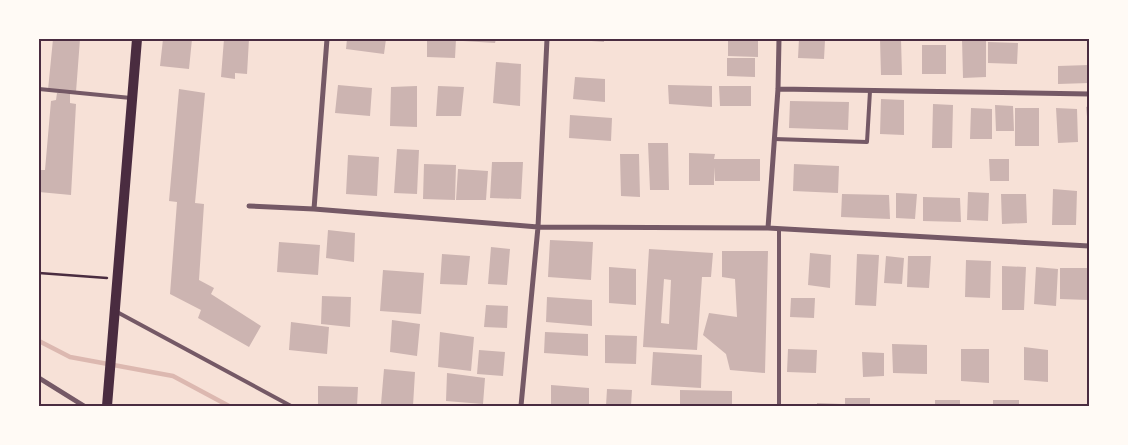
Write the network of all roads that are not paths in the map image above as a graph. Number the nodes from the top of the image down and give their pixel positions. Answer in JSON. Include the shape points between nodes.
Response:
{"nodes":[{"id":1,"x":137,"y":39,"type":"edge"},
{"id":2,"x":327,"y":39,"type":"edge"},
{"id":3,"x":547,"y":39,"type":"edge"},
{"id":4,"x":779,"y":39,"type":"edge"},
{"id":5,"x":39,"y":89,"type":"edge"},
{"id":6,"x":778,"y":89,"type":"junction"},
{"id":7,"x":870,"y":91,"type":"junction"},
{"id":8,"x":1089,"y":94,"type":"edge"},
{"id":9,"x":132,"y":98,"type":"junction"},
{"id":10,"x":774,"y":139,"type":"junction"},
{"id":11,"x":249,"y":206,"type":"dead end"},
{"id":12,"x":314,"y":209,"type":"junction"},
{"id":13,"x":538,"y":227,"type":"junction"},
{"id":14,"x":768,"y":228,"type":"junction"},
{"id":15,"x":778,"y":229,"type":"junction"},
{"id":16,"x":1089,"y":246,"type":"edge"},
{"id":17,"x":115,"y":311,"type":"junction"},
{"id":18,"x":39,"y":378,"type":"edge"},
{"id":19,"x":84,"y":406,"type":"edge"},
{"id":20,"x":107,"y":406,"type":"edge"},
{"id":21,"x":291,"y":406,"type":"edge"},
{"id":22,"x":521,"y":406,"type":"edge"},
{"id":23,"x":779,"y":406,"type":"edge"}],
"edges":[{"from":1,"to":9,"type":"main road"},
{"from":2,"to":12,"type":"street"},
{"from":3,"to":13,"type":"street"},
{"from":4,"to":6,"type":"street"},
{"from":5,"to":9,"type":"lane"},
{"from":6,"to":7,"type":"street"},
{"from":6,"to":10,"type":"street"},
{"from":7,"to":8,"type":"street"},
{"from":7,"to":10,"type":"lane","via":[[867,142]]},
{"from":9,"to":17,"type":"main road"},
{"from":10,"to":14,"type":"street"},
{"from":11,"to":12,"type":"street"},
{"from":12,"to":13,"type":"street"},
{"from":13,"to":14,"type":"street"},
{"from":13,"to":22,"type":"street"},
{"from":14,"to":15,"type":"street"},
{"from":15,"to":16,"type":"street"},
{"from":15,"to":23,"type":"lane"},
{"from":17,"to":20,"type":"main road"},
{"from":17,"to":21,"type":"lane"},
{"from":18,"to":19,"type":"street"}]}
